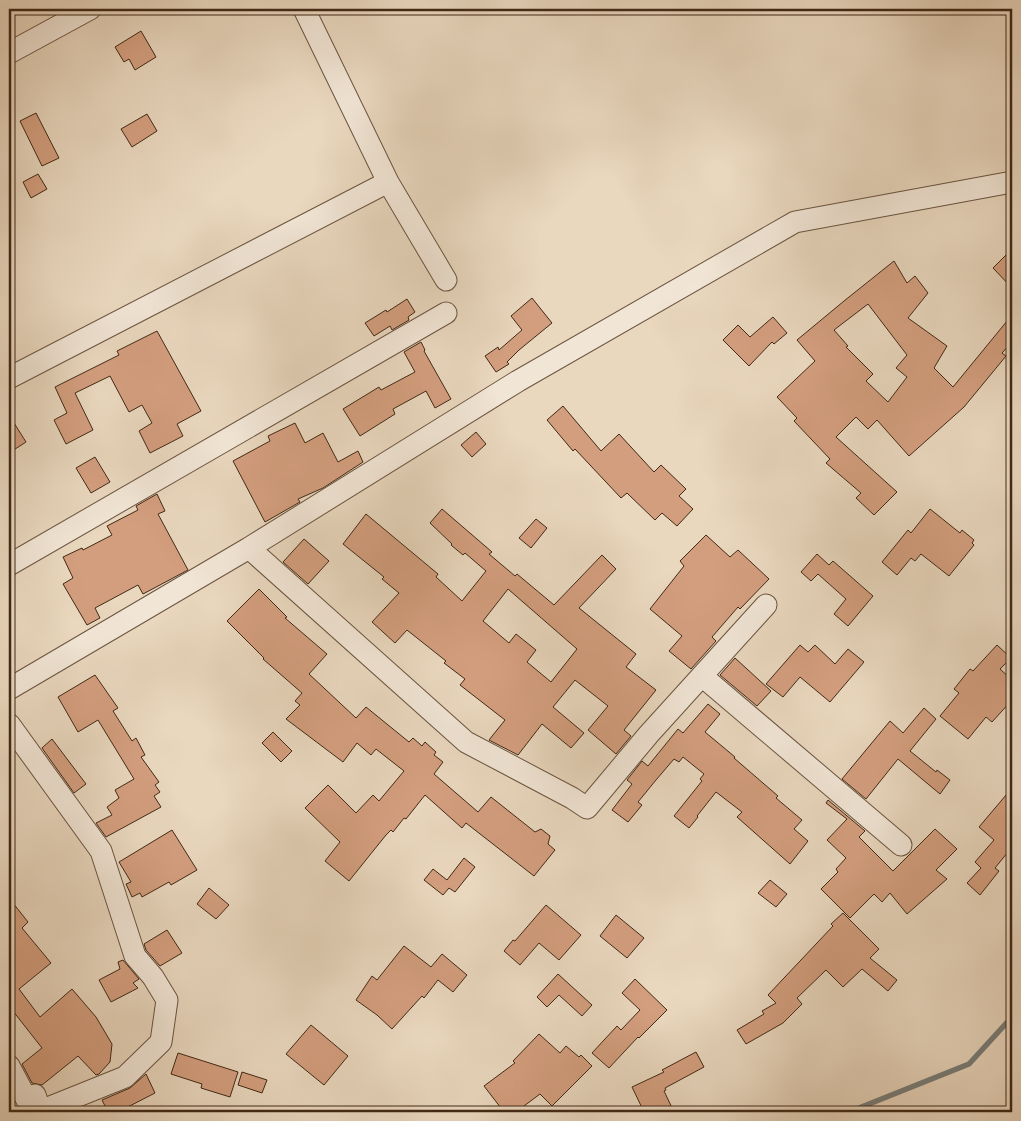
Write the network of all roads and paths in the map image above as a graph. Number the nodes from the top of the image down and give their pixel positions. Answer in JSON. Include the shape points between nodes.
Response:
{"nodes":[{"id":1,"x":90,"y":9,"type":"edge"},
{"id":2,"x":304,"y":9,"type":"edge"},
{"id":3,"x":9,"y":53,"type":"edge"},
{"id":4,"x":388,"y":182,"type":"junction"},
{"id":5,"x":1012,"y":182,"type":"edge"},
{"id":6,"x":446,"y":280,"type":"dead end"},
{"id":7,"x":446,"y":313,"type":"dead end"},
{"id":8,"x":9,"y":378,"type":"edge"},
{"id":9,"x":249,"y":548,"type":"junction"},
{"id":10,"x":9,"y":565,"type":"edge"},
{"id":11,"x":766,"y":605,"type":"dead end"},
{"id":12,"x":702,"y":676,"type":"junction"},
{"id":13,"x":9,"y":689,"type":"edge"},
{"id":14,"x":9,"y":724,"type":"edge"},
{"id":15,"x":902,"y":845,"type":"dead end"},
{"id":16,"x":9,"y":1066,"type":"edge"},
{"id":17,"x":40,"y":1112,"type":"edge"}],
"edges":[{"from":1,"to":3,"type":"street"},
{"from":2,"to":4,"type":"street"},
{"from":4,"to":6,"type":"street"},
{"from":4,"to":8,"type":"street"},
{"from":5,"to":9,"type":"street","via":[[795,222],[518,381]]},
{"from":7,"to":10,"type":"street"},
{"from":9,"to":12,"type":"street","via":[[466,742],[587,808]]},
{"from":9,"to":13,"type":"street"},
{"from":11,"to":12,"type":"street"},
{"from":12,"to":15,"type":"street"},
{"from":14,"to":17,"type":"street","via":[[101,851],[135,956],[167,1000],[161,1042],[125,1077]]},
{"from":16,"to":17,"type":"street","via":[[27,1100],[35,1094]]}]}
